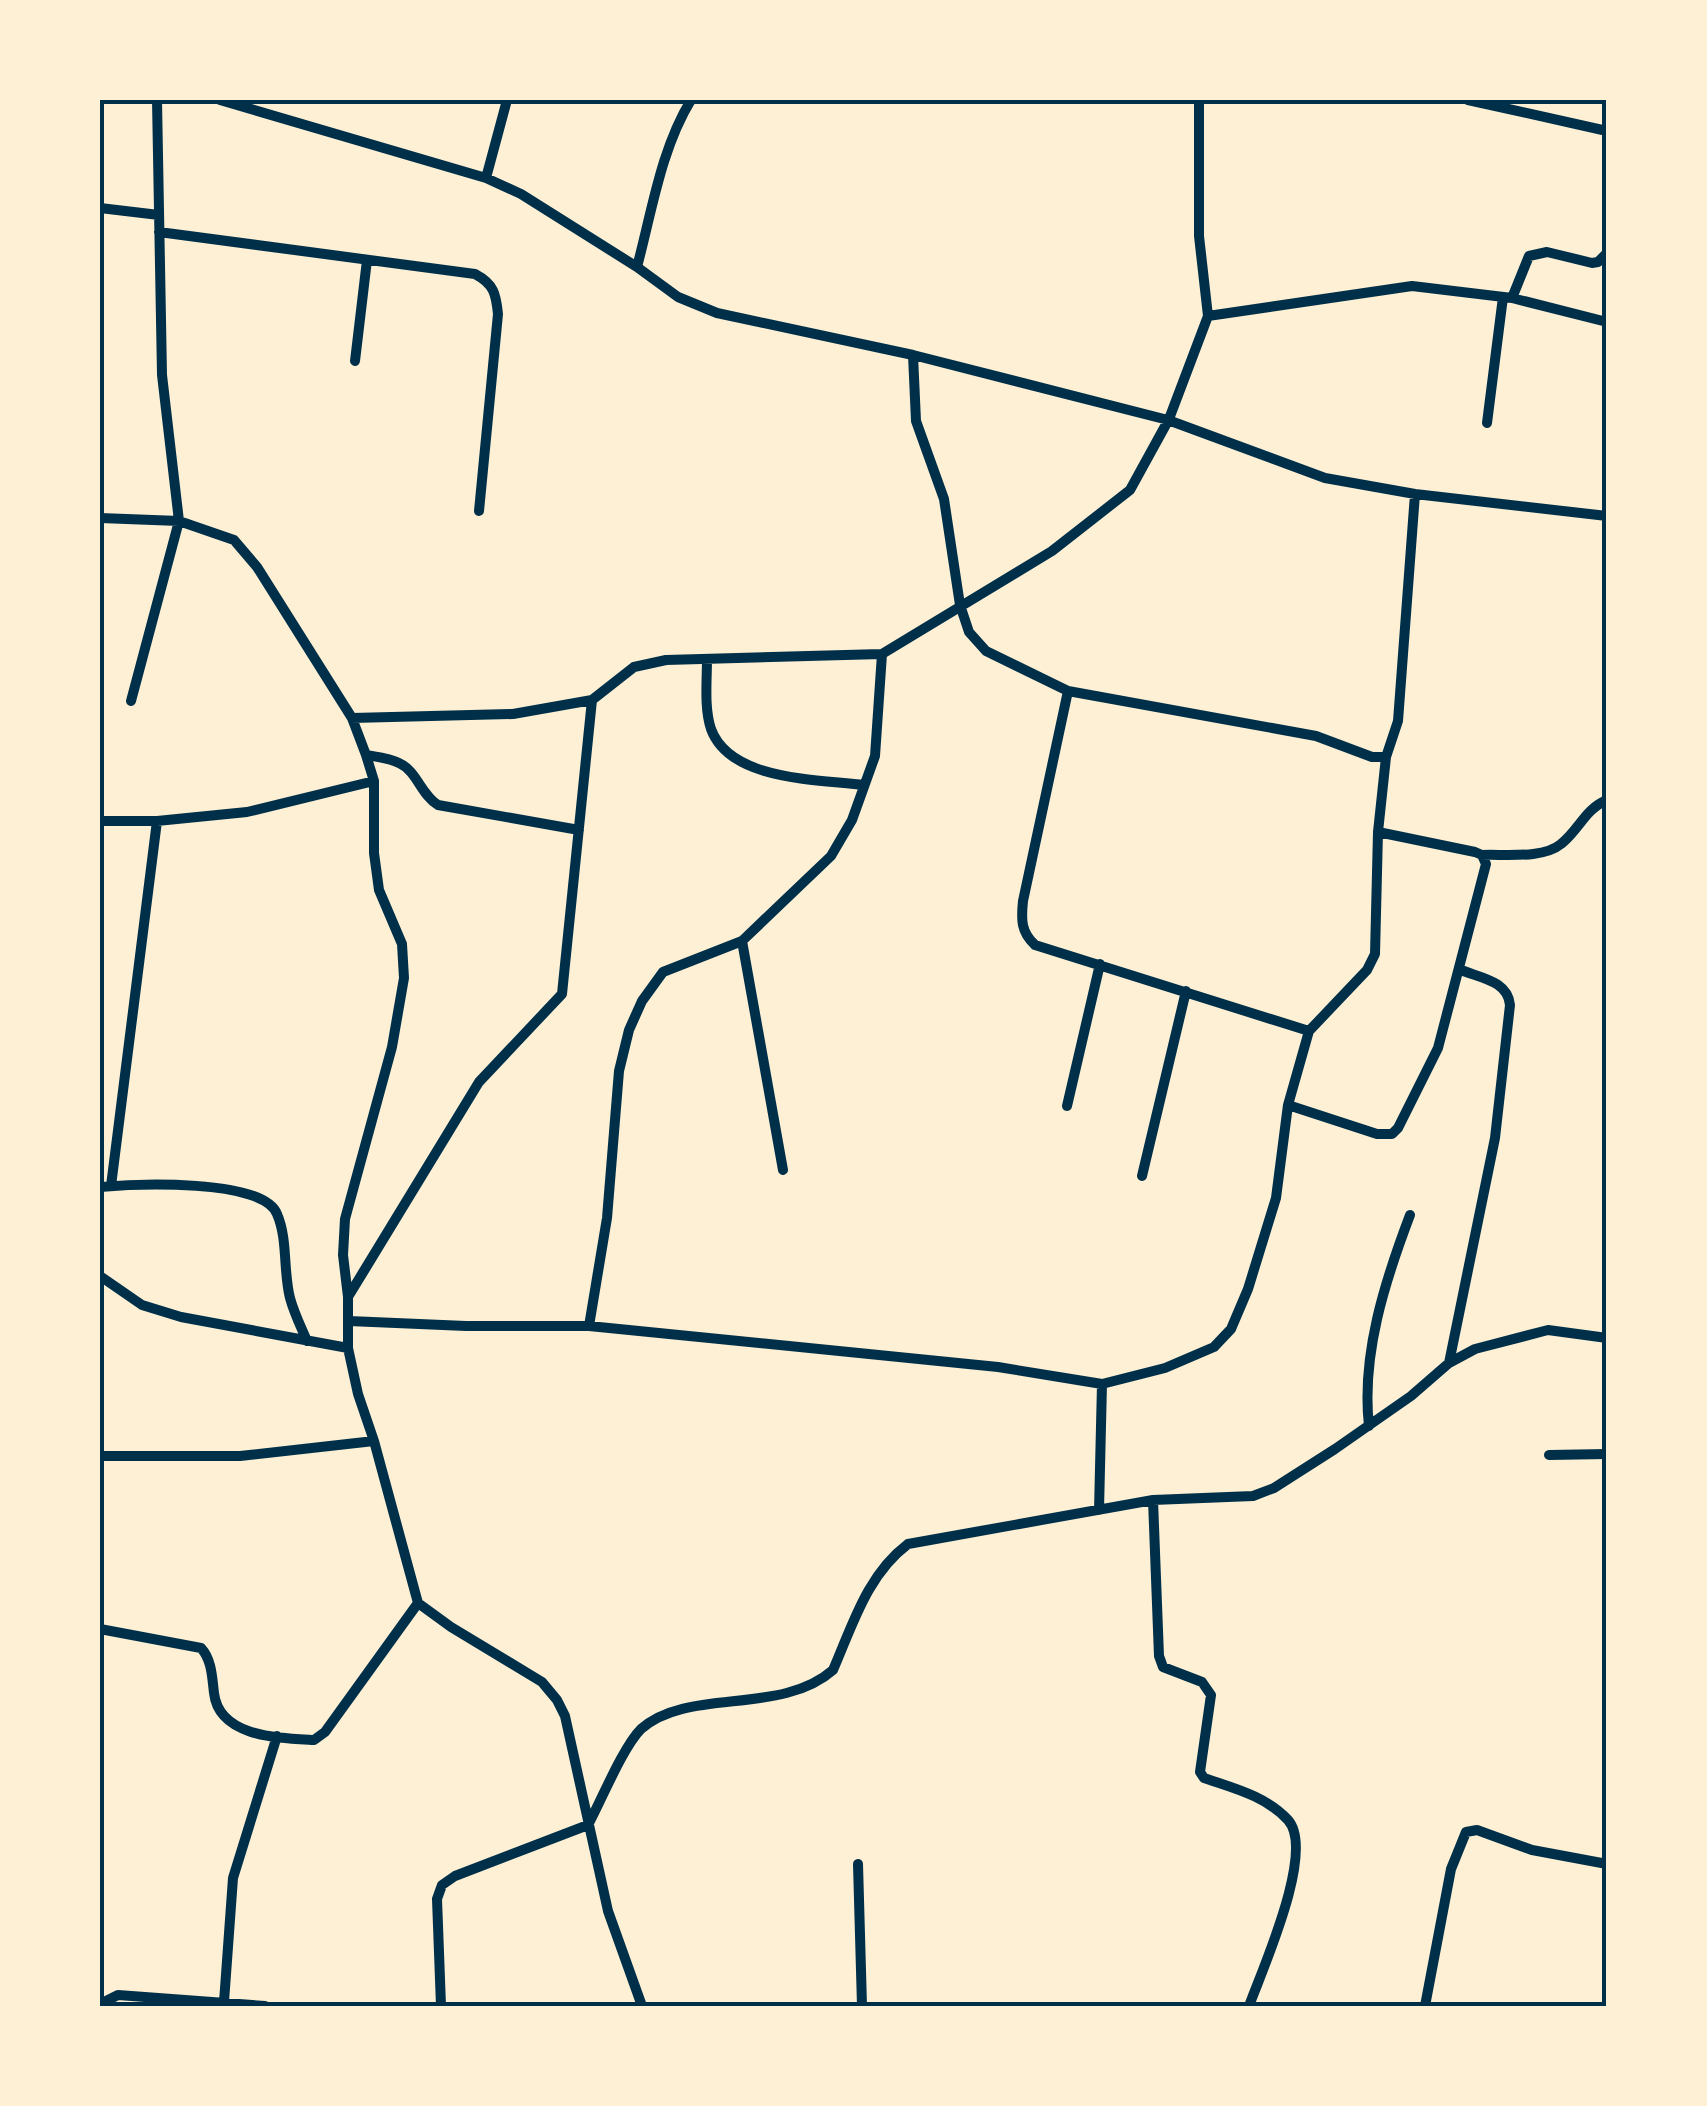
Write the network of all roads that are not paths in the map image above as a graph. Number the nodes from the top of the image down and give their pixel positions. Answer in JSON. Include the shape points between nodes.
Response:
{"nodes":[{"id":1,"x":157,"y":100,"type":"edge"},
{"id":2,"x":220,"y":100,"type":"edge"},
{"id":3,"x":507,"y":100,"type":"edge"},
{"id":4,"x":691,"y":100,"type":"edge"},
{"id":5,"x":1198,"y":100,"type":"edge"},
{"id":6,"x":1468,"y":100,"type":"edge"},
{"id":7,"x":1607,"y":132,"type":"edge"},
{"id":8,"x":486,"y":178,"type":"junction"},
{"id":9,"x":100,"y":208,"type":"edge"},
{"id":10,"x":159,"y":215,"type":"junction"},
{"id":11,"x":160,"y":232,"type":"junction"},
{"id":12,"x":1607,"y":253,"type":"edge"},
{"id":13,"x":367,"y":260,"type":"junction"},
{"id":14,"x":638,"y":267,"type":"junction"},
{"id":15,"x":1508,"y":298,"type":"junction"},
{"id":16,"x":1208,"y":316,"type":"junction"},
{"id":17,"x":1607,"y":322,"type":"edge"},
{"id":18,"x":913,"y":355,"type":"junction"},
{"id":19,"x":355,"y":361,"type":"dead end"},
{"id":20,"x":1168,"y":420,"type":"junction"},
{"id":21,"x":1488,"y":423,"type":"dead end"},
{"id":22,"x":1415,"y":494,"type":"junction"},
{"id":23,"x":479,"y":512,"type":"dead end"},
{"id":24,"x":1607,"y":516,"type":"edge"},
{"id":25,"x":100,"y":518,"type":"edge"},
{"id":26,"x":179,"y":521,"type":"junction"},
{"id":27,"x":960,"y":605,"type":"junction"},
{"id":28,"x":882,"y":654,"type":"junction"},
{"id":29,"x":706,"y":659,"type":"junction"},
{"id":30,"x":1068,"y":691,"type":"junction"},
{"id":31,"x":592,"y":700,"type":"junction"},
{"id":32,"x":132,"y":701,"type":"dead end"},
{"id":33,"x":352,"y":718,"type":"junction"},
{"id":34,"x":366,"y":755,"type":"junction"},
{"id":35,"x":1386,"y":757,"type":"junction"},
{"id":36,"x":374,"y":781,"type":"junction"},
{"id":37,"x":864,"y":785,"type":"junction"},
{"id":38,"x":1607,"y":800,"type":"edge"},
{"id":39,"x":100,"y":820,"type":"edge"},
{"id":40,"x":156,"y":822,"type":"junction"},
{"id":41,"x":579,"y":830,"type":"junction"},
{"id":42,"x":1378,"y":832,"type":"junction"},
{"id":43,"x":1482,"y":855,"type":"junction"},
{"id":44,"x":742,"y":941,"type":"junction"},
{"id":45,"x":1100,"y":964,"type":"junction"},
{"id":46,"x":1460,"y":970,"type":"junction"},
{"id":47,"x":1186,"y":991,"type":"junction"},
{"id":48,"x":1309,"y":1031,"type":"junction"},
{"id":49,"x":1288,"y":1105,"type":"junction"},
{"id":50,"x":1067,"y":1106,"type":"dead end"},
{"id":51,"x":783,"y":1170,"type":"dead end"},
{"id":52,"x":1142,"y":1176,"type":"dead end"},
{"id":53,"x":106,"y":1186,"type":"edge"},
{"id":54,"x":1410,"y":1216,"type":"dead end"},
{"id":55,"x":100,"y":1276,"type":"edge"},
{"id":56,"x":348,"y":1297,"type":"junction"},
{"id":57,"x":349,"y":1321,"type":"junction"},
{"id":58,"x":589,"y":1326,"type":"junction"},
{"id":59,"x":1607,"y":1338,"type":"edge"},
{"id":60,"x":307,"y":1341,"type":"junction"},
{"id":61,"x":348,"y":1348,"type":"junction"},
{"id":62,"x":1450,"y":1363,"type":"junction"},
{"id":63,"x":1102,"y":1384,"type":"junction"},
{"id":64,"x":1369,"y":1426,"type":"junction"},
{"id":65,"x":374,"y":1441,"type":"junction"},
{"id":66,"x":1549,"y":1454,"type":"dead end"},
{"id":67,"x":1607,"y":1454,"type":"edge"},
{"id":68,"x":100,"y":1456,"type":"edge"},
{"id":69,"x":1153,"y":1500,"type":"junction"},
{"id":70,"x":1099,"y":1510,"type":"junction"},
{"id":71,"x":418,"y":1603,"type":"junction"},
{"id":72,"x":100,"y":1629,"type":"edge"},
{"id":73,"x":277,"y":1736,"type":"junction"},
{"id":74,"x":588,"y":1825,"type":"junction"},
{"id":75,"x":858,"y":1864,"type":"dead end"},
{"id":76,"x":1607,"y":1864,"type":"edge"},
{"id":77,"x":224,"y":2002,"type":"junction"},
{"id":78,"x":100,"y":2004,"type":"edge"},
{"id":79,"x":265,"y":2006,"type":"edge"},
{"id":80,"x":441,"y":2006,"type":"edge"},
{"id":81,"x":642,"y":2006,"type":"edge"},
{"id":82,"x":862,"y":2006,"type":"edge"},
{"id":83,"x":1249,"y":2006,"type":"edge"},
{"id":84,"x":1426,"y":2006,"type":"edge"}],
"edges":[{"from":1,"to":10,"type":"street"},
{"from":2,"to":8,"type":"street"},
{"from":3,"to":8,"type":"street"},
{"from":4,"to":14,"type":"street","via":[[668,151]]},
{"from":5,"to":16,"type":"street","via":[[1199,236]]},
{"from":6,"to":7,"type":"street"},
{"from":8,"to":14,"type":"street"},
{"from":9,"to":10,"type":"street"},
{"from":10,"to":11,"type":"street"},
{"from":11,"to":13,"type":"street"},
{"from":11,"to":26,"type":"street","via":[[162,375]]},
{"from":12,"to":15,"type":"street","via":[[1592,263],[1547,252],[1530,256]]},
{"from":13,"to":19,"type":"street"},
{"from":13,"to":23,"type":"street","via":[[475,274],[496,292]]},
{"from":14,"to":18,"type":"street","via":[[717,313]]},
{"from":15,"to":16,"type":"street","via":[[1392,286]]},
{"from":15,"to":17,"type":"street"},
{"from":15,"to":21,"type":"street"},
{"from":16,"to":20,"type":"street"},
{"from":18,"to":20,"type":"street"},
{"from":18,"to":27,"type":"street","via":[[916,421],[944,500]]},
{"from":20,"to":22,"type":"street","via":[[1325,478]]},
{"from":20,"to":27,"type":"street","via":[[1130,490],[1052,551]]},
{"from":22,"to":24,"type":"street"},
{"from":22,"to":35,"type":"street","via":[[1398,721]]},
{"from":25,"to":26,"type":"street"},
{"from":26,"to":32,"type":"street"},
{"from":26,"to":33,"type":"street","via":[[234,540]]},
{"from":27,"to":28,"type":"street"},
{"from":27,"to":30,"type":"street","via":[[969,632],[986,651]]},
{"from":28,"to":29,"type":"street"},
{"from":28,"to":37,"type":"street","via":[[875,756]]},
{"from":29,"to":31,"type":"street","via":[[634,668]]},
{"from":29,"to":37,"type":"street","via":[[708,718],[728,755],[770,772]]},
{"from":30,"to":35,"type":"street","via":[[1316,736]]},
{"from":30,"to":45,"type":"street","via":[[1021,922],[1035,945]]},
{"from":31,"to":33,"type":"street","via":[[513,714]]},
{"from":31,"to":41,"type":"street"},
{"from":33,"to":34,"type":"street"},
{"from":34,"to":36,"type":"street"},
{"from":34,"to":41,"type":"street","via":[[397,761],[438,805]]},
{"from":35,"to":42,"type":"street"},
{"from":36,"to":40,"type":"street","via":[[247,812]]},
{"from":36,"to":56,"type":"street","via":[[379,890],[402,944],[404,978],[345,1219]]},
{"from":37,"to":44,"type":"street","via":[[831,856]]},
{"from":38,"to":43,"type":"street","via":[[1550,851]]},
{"from":39,"to":40,"type":"street"},
{"from":40,"to":53,"type":"street"},
{"from":41,"to":56,"type":"street","via":[[562,994],[478,1082]]},
{"from":42,"to":43,"type":"street"},
{"from":42,"to":48,"type":"street","via":[[1376,954]]},
{"from":43,"to":46,"type":"street","via":[[1486,864]]},
{"from":44,"to":51,"type":"street"},
{"from":44,"to":58,"type":"street","via":[[663,972],[629,1030]]},
{"from":45,"to":47,"type":"street"},
{"from":45,"to":50,"type":"street"},
{"from":46,"to":49,"type":"street","via":[[1438,1048],[1392,1134]]},
{"from":46,"to":62,"type":"street","via":[[1501,985],[1510,1006],[1495,1138]]},
{"from":47,"to":48,"type":"street"},
{"from":47,"to":52,"type":"street"},
{"from":48,"to":49,"type":"street"},
{"from":49,"to":63,"type":"street","via":[[1276,1198],[1231,1329],[1214,1347],[1165,1368]]},
{"from":53,"to":60,"type":"street","via":[[156,1183],[265,1200],[279,1216],[290,1297]]},
{"from":54,"to":64,"type":"street","via":[[1382,1300],[1367,1386]]},
{"from":55,"to":60,"type":"street","via":[[142,1305]]},
{"from":56,"to":57,"type":"street"},
{"from":57,"to":58,"type":"street"},
{"from":57,"to":61,"type":"street"},
{"from":58,"to":63,"type":"street","via":[[998,1366]]},
{"from":59,"to":62,"type":"street","via":[[1562,1330],[1530,1333]]},
{"from":60,"to":61,"type":"street"},
{"from":61,"to":65,"type":"street"},
{"from":62,"to":64,"type":"street"},
{"from":63,"to":70,"type":"street"},
{"from":64,"to":69,"type":"street","via":[[1253,1496]]},
{"from":65,"to":68,"type":"street","via":[[240,1456]]},
{"from":65,"to":71,"type":"street"},
{"from":66,"to":67,"type":"street"},
{"from":69,"to":70,"type":"street"},
{"from":69,"to":83,"type":"street","via":[[1159,1656],[1166,1671],[1202,1682],[1212,1700],[1200,1772],[1255,1796],[1289,1821],[1296,1837],[1291,1893]]},
{"from":70,"to":74,"type":"street","via":[[908,1544],[867,1590],[823,1679],[756,1700],[682,1709],[642,1729]]},
{"from":71,"to":73,"type":"street","via":[[320,1736]]},
{"from":71,"to":74,"type":"street","via":[[542,1682],[557,1700]]},
{"from":72,"to":73,"type":"street","via":[[201,1648],[224,1720]]},
{"from":73,"to":77,"type":"street","via":[[233,1878]]},
{"from":74,"to":80,"type":"street","via":[[442,1885]]},
{"from":74,"to":81,"type":"street","via":[[608,1911]]},
{"from":75,"to":82,"type":"street"},
{"from":76,"to":84,"type":"street","via":[[1466,1832],[1451,1869]]},
{"from":77,"to":78,"type":"street","via":[[118,1995]]},
{"from":77,"to":79,"type":"street"}]}
